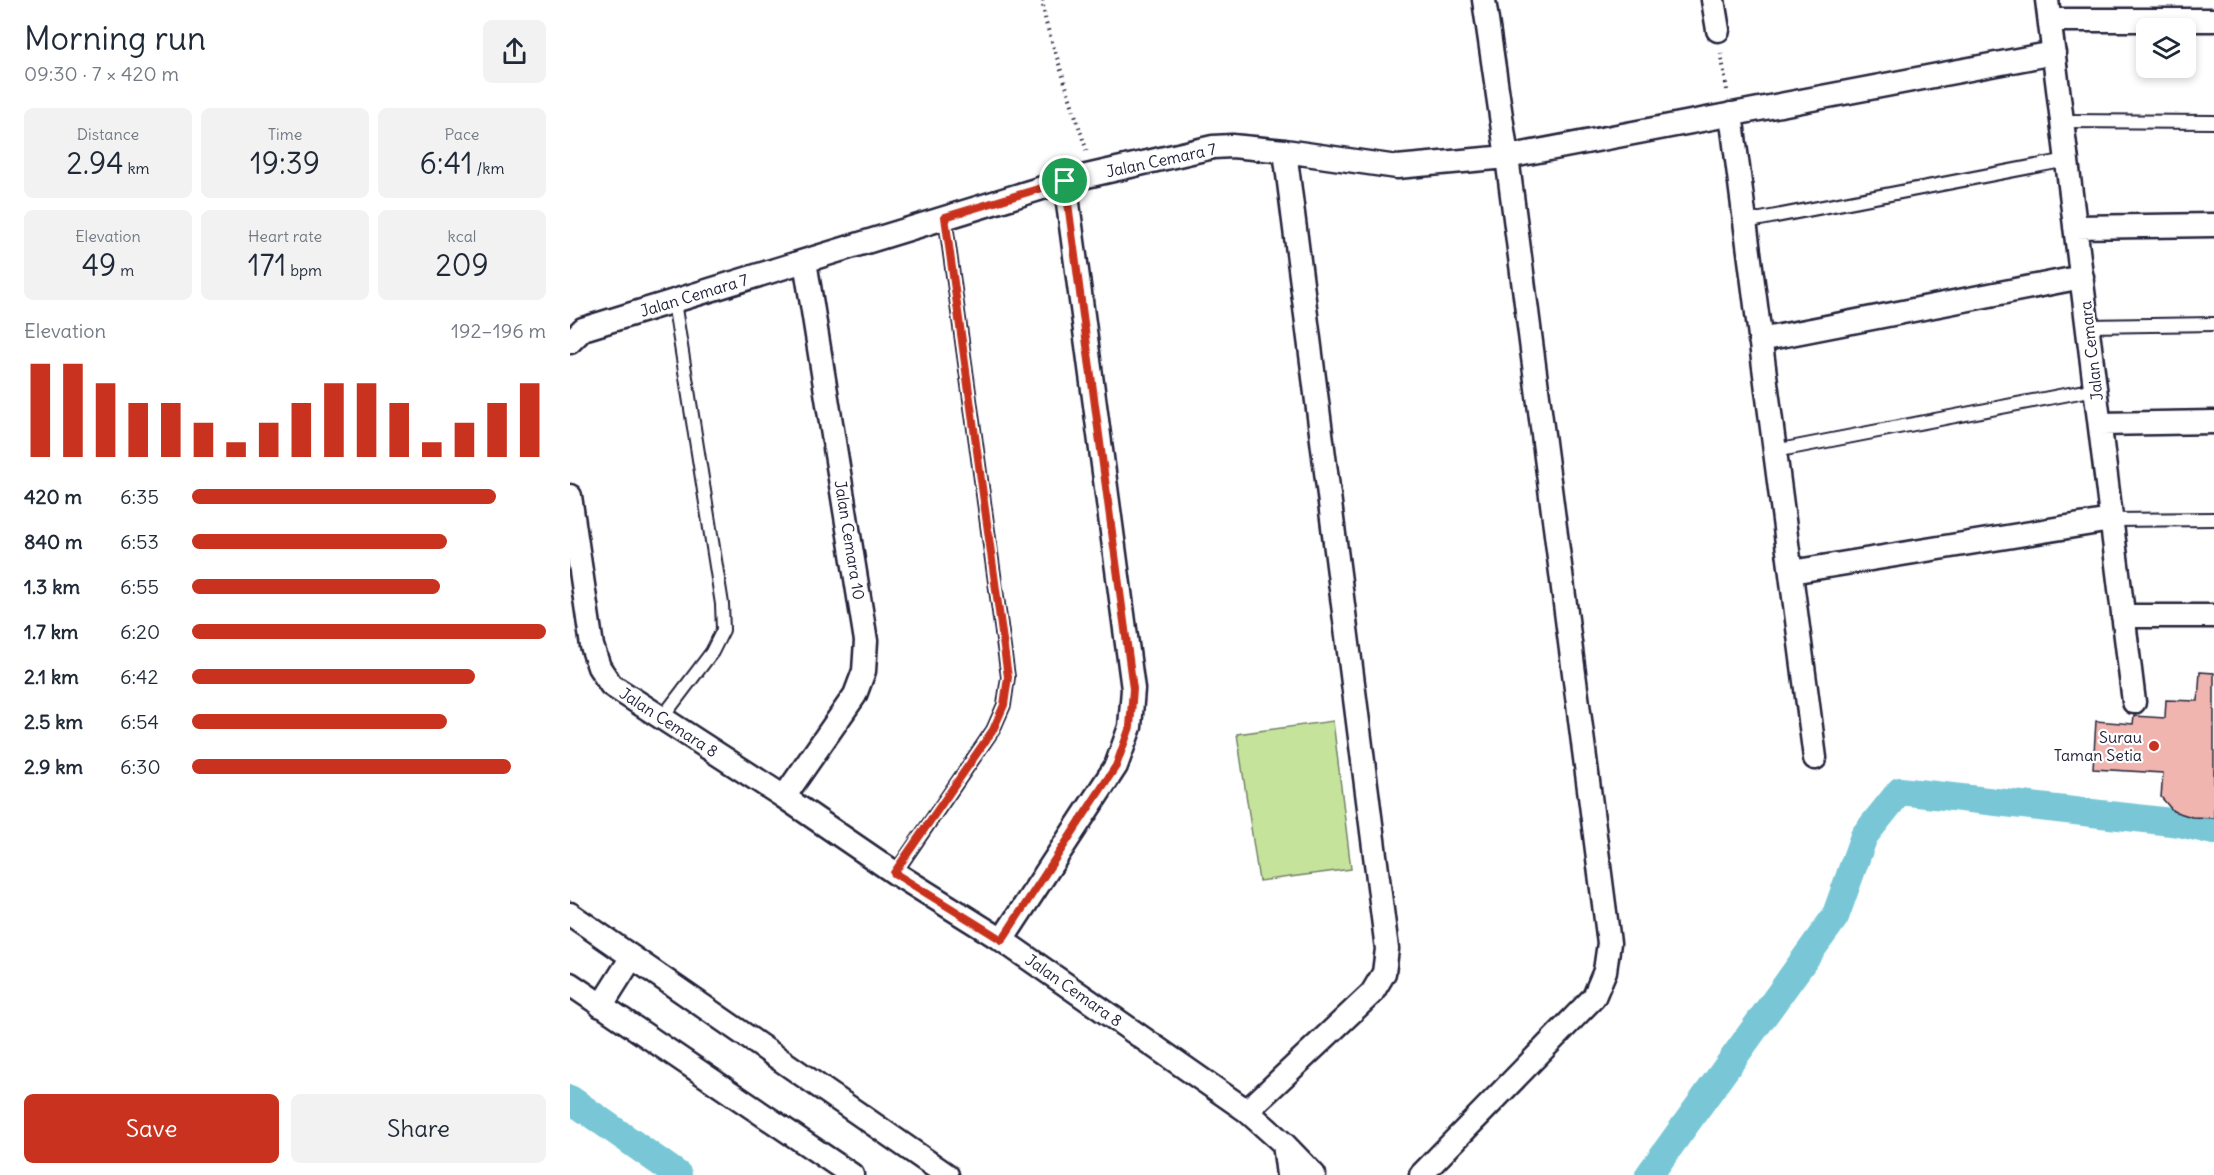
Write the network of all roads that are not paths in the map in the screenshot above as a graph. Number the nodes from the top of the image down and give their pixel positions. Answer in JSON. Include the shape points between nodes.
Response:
{"nodes":[{"id":1,"x":1484,"y":0,"type":"edge"},
{"id":2,"x":1713,"y":0,"type":"edge"},
{"id":3,"x":2048,"y":10,"type":"edge"},
{"id":4,"x":2214,"y":20,"type":"edge"},
{"id":5,"x":1718,"y":30,"type":"road end"},
{"id":6,"x":2054,"y":53,"type":"junction"},
{"id":7,"x":1731,"y":114,"type":"junction"},
{"id":8,"x":2062,"y":121,"type":"junction"},
{"id":9,"x":2214,"y":122,"type":"edge"},
{"id":10,"x":1285,"y":151,"type":"junction"},
{"id":11,"x":1507,"y":157,"type":"junction"},
{"id":12,"x":2067,"y":160,"type":"junction"},
{"id":13,"x":1065,"y":181,"type":"junction"},
{"id":14,"x":945,"y":217,"type":"junction"},
{"id":15,"x":1745,"y":222,"type":"junction"},
{"id":16,"x":2214,"y":225,"type":"edge"},
{"id":17,"x":2075,"y":227,"type":"junction"},
{"id":18,"x":805,"y":261,"type":"junction"},
{"id":19,"x":2082,"y":278,"type":"junction"},
{"id":20,"x":674,"y":302,"type":"junction"},
{"id":21,"x":2214,"y":324,"type":"edge"},
{"id":22,"x":2088,"y":326,"type":"junction"},
{"id":23,"x":577,"y":336,"type":"edge"},
{"id":24,"x":1760,"y":340,"type":"junction"},
{"id":25,"x":2095,"y":389,"type":"junction"},
{"id":26,"x":2214,"y":423,"type":"edge"},
{"id":27,"x":2100,"y":424,"type":"junction"},
{"id":28,"x":1775,"y":451,"type":"junction"},
{"id":29,"x":570,"y":496,"type":"edge"},
{"id":30,"x":2214,"y":519,"type":"edge"},
{"id":31,"x":2111,"y":520,"type":"junction"},
{"id":32,"x":1791,"y":572,"type":"junction"},
{"id":33,"x":2214,"y":615,"type":"edge"},
{"id":34,"x":2123,"y":616,"type":"junction"},
{"id":35,"x":2134,"y":702,"type":"dead end"},
{"id":36,"x":662,"y":718,"type":"junction"},
{"id":37,"x":1815,"y":758,"type":"dead end"},
{"id":38,"x":784,"y":797,"type":"junction"},
{"id":39,"x":894,"y":873,"type":"junction"},
{"id":40,"x":570,"y":914,"type":"edge"},
{"id":41,"x":1002,"y":940,"type":"junction"},
{"id":42,"x":632,"y":957,"type":"junction"},
{"id":43,"x":570,"y":984,"type":"edge"},
{"id":44,"x":601,"y":1006,"type":"junction"},
{"id":45,"x":1246,"y":1111,"type":"junction"},
{"id":46,"x":1284,"y":1144,"type":"junction"},
{"id":47,"x":852,"y":1175,"type":"edge"},
{"id":48,"x":947,"y":1175,"type":"edge"},
{"id":49,"x":1288,"y":1175,"type":"edge"},
{"id":50,"x":1314,"y":1175,"type":"edge"},
{"id":51,"x":1421,"y":1175,"type":"edge"}],
"edges":[{"from":1,"to":11,"type":"street"},
{"from":2,"to":5,"type":"street"},
{"from":3,"to":4,"type":"street"},
{"from":3,"to":6,"type":"street","name":"Jalan Cemara"},
{"from":6,"to":7,"type":"street","name":"Jalan Cemara 7"},
{"from":6,"to":8,"type":"street","name":"Jalan Cemara"},
{"from":7,"to":11,"type":"street","name":"Jalan Cemara 7"},
{"from":7,"to":15,"type":"street"},
{"from":8,"to":9,"type":"lane"},
{"from":8,"to":12,"type":"street","name":"Jalan Cemara"},
{"from":10,"to":11,"type":"street","name":"Jalan Cemara 7","via":[[1397,167]]},
{"from":10,"to":13,"type":"street","name":"Jalan Cemara 7","via":[[1213,147]]},
{"from":10,"to":45,"type":"street","via":[[1387,949],[1384,973],[1372,993]]},
{"from":11,"to":51,"type":"street","via":[[1609,943],[1605,971],[1594,997]]},
{"from":12,"to":15,"type":"lane"},
{"from":12,"to":17,"type":"street","name":"Jalan Cemara"},
{"from":13,"to":14,"type":"street","name":"Jalan Cemara 7"},
{"from":13,"to":41,"type":"street","via":[[1133,689],[1130,727],[1116,766]]},
{"from":14,"to":18,"type":"street","name":"Jalan Cemara 7"},
{"from":14,"to":39,"type":"lane","via":[[1008,677],[1004,705],[993,730]]},
{"from":15,"to":24,"type":"street"},
{"from":16,"to":17,"type":"street"},
{"from":17,"to":19,"type":"street","name":"Jalan Cemara"},
{"from":18,"to":20,"type":"street","name":"Jalan Cemara 7"},
{"from":18,"to":38,"type":"street","name":"Jalan Cemara 10","via":[[866,641],[864,671],[855,695]]},
{"from":19,"to":22,"type":"street","name":"Jalan Cemara"},
{"from":19,"to":24,"type":"street"},
{"from":20,"to":23,"type":"street","name":"Jalan Cemara 7"},
{"from":20,"to":36,"type":"lane","via":[[723,630],[712,652]]},
{"from":21,"to":22,"type":"lane"},
{"from":22,"to":25,"type":"street","name":"Jalan Cemara"},
{"from":24,"to":28,"type":"street"},
{"from":25,"to":27,"type":"street","name":"Jalan Cemara"},
{"from":25,"to":28,"type":"lane"},
{"from":26,"to":27,"type":"street"},
{"from":27,"to":31,"type":"street","name":"Jalan Cemara"},
{"from":28,"to":32,"type":"street"},
{"from":29,"to":36,"type":"street","name":"Jalan Cemara 8","via":[[592,646],[599,667],[611,685]]},
{"from":30,"to":31,"type":"lane"},
{"from":31,"to":32,"type":"street"},
{"from":31,"to":34,"type":"street","name":"Jalan Cemara"},
{"from":32,"to":37,"type":"street"},
{"from":33,"to":34,"type":"street"},
{"from":34,"to":35,"type":"street","name":"Jalan Cemara"},
{"from":36,"to":38,"type":"street","name":"Jalan Cemara 8"},
{"from":38,"to":39,"type":"street","name":"Jalan Cemara 8"},
{"from":39,"to":41,"type":"street","name":"Jalan Cemara 8"},
{"from":40,"to":42,"type":"street"},
{"from":41,"to":45,"type":"street","name":"Jalan Cemara 8"},
{"from":42,"to":44,"type":"street"},
{"from":42,"to":48,"type":"street"},
{"from":43,"to":44,"type":"street"},
{"from":44,"to":47,"type":"street"},
{"from":45,"to":46,"type":"street","name":"Jalan Cemara 8"},
{"from":46,"to":49,"type":"street"},
{"from":46,"to":50,"type":"street","name":"Jalan Cemara 8"}]}
